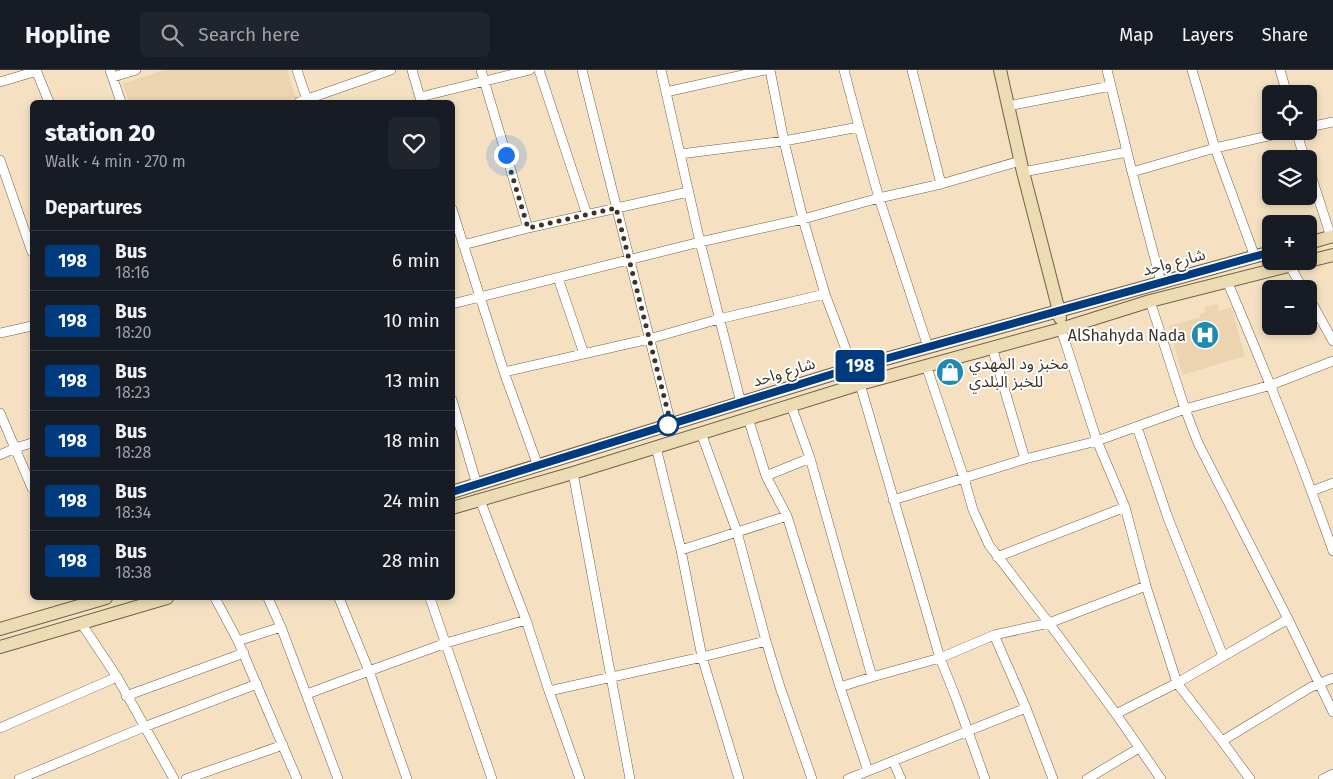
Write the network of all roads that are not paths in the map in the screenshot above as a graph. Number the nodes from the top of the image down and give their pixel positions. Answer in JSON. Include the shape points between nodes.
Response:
{"nodes":[{"id":1,"x":136,"y":70,"type":"edge"},
{"id":2,"x":297,"y":70,"type":"edge"},
{"id":3,"x":391,"y":70,"type":"edge"},
{"id":4,"x":412,"y":70,"type":"edge"},
{"id":5,"x":482,"y":70,"type":"edge"},
{"id":6,"x":530,"y":70,"type":"edge"},
{"id":7,"x":539,"y":70,"type":"edge"},
{"id":8,"x":582,"y":70,"type":"edge"},
{"id":9,"x":661,"y":70,"type":"edge"},
{"id":10,"x":765,"y":70,"type":"edge"},
{"id":11,"x":770,"y":70,"type":"edge"},
{"id":12,"x":844,"y":70,"type":"edge"},
{"id":13,"x":912,"y":70,"type":"edge"},
{"id":14,"x":1000,"y":70,"type":"edge"},
{"id":15,"x":1107,"y":70,"type":"edge"},
{"id":16,"x":1192,"y":70,"type":"edge"},
{"id":17,"x":1280,"y":70,"type":"edge"},
{"id":18,"x":36,"y":71,"type":"edge"},
{"id":19,"x":112,"y":74,"type":"edge"},
{"id":20,"x":0,"y":82,"type":"edge"},
{"id":21,"x":485,"y":82,"type":"junction"},
{"id":22,"x":1284,"y":85,"type":"edge"},
{"id":23,"x":1111,"y":86,"type":"junction"},
{"id":24,"x":666,"y":92,"type":"junction"},
{"id":25,"x":48,"y":100,"type":"edge"},
{"id":26,"x":120,"y":100,"type":"edge"},
{"id":27,"x":303,"y":100,"type":"edge"},
{"id":28,"x":306,"y":100,"type":"edge"},
{"id":29,"x":420,"y":100,"type":"edge"},
{"id":30,"x":1008,"y":106,"type":"junction"},
{"id":31,"x":1333,"y":122,"type":"edge"},
{"id":32,"x":1317,"y":125,"type":"edge"},
{"id":33,"x":859,"y":127,"type":"junction"},
{"id":34,"x":1262,"y":137,"type":"edge"},
{"id":35,"x":784,"y":141,"type":"junction"},
{"id":36,"x":1215,"y":148,"type":"junction"},
{"id":37,"x":1127,"y":152,"type":"junction"},
{"id":38,"x":680,"y":154,"type":"junction"},
{"id":39,"x":0,"y":160,"type":"edge"},
{"id":40,"x":1021,"y":166,"type":"junction"},
{"id":41,"x":1132,"y":172,"type":"junction"},
{"id":42,"x":941,"y":184,"type":"junction"},
{"id":43,"x":688,"y":192,"type":"junction"},
{"id":44,"x":1317,"y":192,"type":"edge"},
{"id":45,"x":879,"y":198,"type":"junction"},
{"id":46,"x":616,"y":208,"type":"junction"},
{"id":47,"x":587,"y":215,"type":"junction"},
{"id":48,"x":455,"y":219,"type":"edge"},
{"id":49,"x":803,"y":219,"type":"junction"},
{"id":50,"x":528,"y":228,"type":"junction"},
{"id":51,"x":1332,"y":237,"type":"edge"},
{"id":52,"x":1317,"y":241,"type":"edge"},
{"id":53,"x":700,"y":242,"type":"junction"},
{"id":54,"x":463,"y":245,"type":"junction"},
{"id":55,"x":30,"y":246,"type":"edge"},
{"id":56,"x":1262,"y":255,"type":"edge"},
{"id":57,"x":1333,"y":255,"type":"edge"},
{"id":58,"x":1255,"y":257,"type":"junction"},
{"id":59,"x":1317,"y":259,"type":"edge"},
{"id":60,"x":629,"y":260,"type":"junction"},
{"id":61,"x":1268,"y":270,"type":"edge"},
{"id":62,"x":558,"y":278,"type":"junction"},
{"id":63,"x":1227,"y":281,"type":"junction"},
{"id":64,"x":1161,"y":282,"type":"junction"},
{"id":65,"x":825,"y":294,"type":"junction"},
{"id":66,"x":479,"y":297,"type":"junction"},
{"id":67,"x":1150,"y":301,"type":"junction"},
{"id":68,"x":455,"y":303,"type":"edge"},
{"id":69,"x":1059,"y":311,"type":"junction"},
{"id":70,"x":1317,"y":312,"type":"edge"},
{"id":71,"x":719,"y":319,"type":"junction"},
{"id":72,"x":30,"y":326,"type":"edge"},
{"id":73,"x":1061,"y":329,"type":"junction"},
{"id":74,"x":0,"y":333,"type":"edge"},
{"id":75,"x":649,"y":339,"type":"junction"},
{"id":76,"x":1333,"y":341,"type":"edge"},
{"id":77,"x":992,"y":347,"type":"junction"},
{"id":78,"x":928,"y":348,"type":"junction"},
{"id":79,"x":584,"y":354,"type":"junction"},
{"id":80,"x":1333,"y":361,"type":"edge"},
{"id":81,"x":926,"y":365,"type":"junction"},
{"id":82,"x":852,"y":368,"type":"junction"},
{"id":83,"x":504,"y":372,"type":"junction"},
{"id":84,"x":860,"y":384,"type":"junction"},
{"id":85,"x":1271,"y":385,"type":"junction"},
{"id":86,"x":740,"y":403,"type":"junction"},
{"id":87,"x":791,"y":405,"type":"junction"},
{"id":88,"x":1185,"y":409,"type":"junction"},
{"id":89,"x":455,"y":410,"type":"edge"},
{"id":90,"x":0,"y":414,"type":"edge"},
{"id":91,"x":748,"y":418,"type":"junction"},
{"id":92,"x":671,"y":424,"type":"junction"},
{"id":93,"x":1137,"y":427,"type":"junction"},
{"id":94,"x":701,"y":433,"type":"junction"},
{"id":95,"x":1096,"y":441,"type":"junction"},
{"id":96,"x":30,"y":444,"type":"edge"},
{"id":97,"x":656,"y":447,"type":"junction"},
{"id":98,"x":15,"y":448,"type":"junction"},
{"id":99,"x":0,"y":455,"type":"edge"},
{"id":100,"x":810,"y":458,"type":"junction"},
{"id":101,"x":1025,"y":459,"type":"junction"},
{"id":102,"x":538,"y":466,"type":"junction"},
{"id":103,"x":574,"y":473,"type":"junction"},
{"id":104,"x":766,"y":476,"type":"junction"},
{"id":105,"x":964,"y":478,"type":"junction"},
{"id":106,"x":30,"y":483,"type":"edge"},
{"id":107,"x":1333,"y":483,"type":"edge"},
{"id":108,"x":477,"y":485,"type":"junction"},
{"id":109,"x":455,"y":491,"type":"edge"},
{"id":110,"x":1312,"y":491,"type":"junction"},
{"id":111,"x":480,"y":500,"type":"junction"},
{"id":112,"x":893,"y":500,"type":"junction"},
{"id":113,"x":455,"y":507,"type":"edge"},
{"id":114,"x":1125,"y":507,"type":"junction"},
{"id":115,"x":787,"y":516,"type":"junction"},
{"id":116,"x":737,"y":532,"type":"junction"},
{"id":117,"x":681,"y":550,"type":"junction"},
{"id":118,"x":1333,"y":551,"type":"edge"},
{"id":119,"x":997,"y":557,"type":"junction"},
{"id":120,"x":1146,"y":586,"type":"junction"},
{"id":121,"x":160,"y":600,"type":"edge"},
{"id":122,"x":216,"y":600,"type":"edge"},
{"id":123,"x":269,"y":600,"type":"edge"},
{"id":124,"x":340,"y":600,"type":"edge"},
{"id":125,"x":431,"y":600,"type":"edge"},
{"id":126,"x":82,"y":601,"type":"edge"},
{"id":127,"x":1288,"y":618,"type":"junction"},
{"id":128,"x":526,"y":620,"type":"junction"},
{"id":129,"x":81,"y":623,"type":"junction"},
{"id":130,"x":1049,"y":623,"type":"junction"},
{"id":131,"x":281,"y":627,"type":"junction"},
{"id":132,"x":0,"y":628,"type":"edge"},
{"id":133,"x":994,"y":635,"type":"junction"},
{"id":134,"x":238,"y":641,"type":"junction"},
{"id":135,"x":766,"y":641,"type":"junction"},
{"id":136,"x":446,"y":643,"type":"junction"},
{"id":137,"x":0,"y":647,"type":"edge"},
{"id":138,"x":244,"y":653,"type":"junction"},
{"id":139,"x":1222,"y":656,"type":"junction"},
{"id":140,"x":702,"y":657,"type":"junction"},
{"id":141,"x":940,"y":658,"type":"junction"},
{"id":142,"x":369,"y":670,"type":"junction"},
{"id":143,"x":117,"y":677,"type":"junction"},
{"id":144,"x":611,"y":677,"type":"junction"},
{"id":145,"x":872,"y":677,"type":"junction"},
{"id":146,"x":1333,"y":678,"type":"edge"},
{"id":147,"x":1177,"y":683,"type":"junction"},
{"id":148,"x":1319,"y":683,"type":"junction"},
{"id":149,"x":257,"y":684,"type":"junction"},
{"id":150,"x":840,"y":687,"type":"junction"},
{"id":151,"x":549,"y":691,"type":"junction"},
{"id":152,"x":307,"y":694,"type":"junction"},
{"id":153,"x":126,"y":696,"type":"junction"},
{"id":154,"x":1026,"y":708,"type":"junction"},
{"id":155,"x":1333,"y":712,"type":"edge"},
{"id":156,"x":1116,"y":714,"type":"junction"},
{"id":157,"x":144,"y":727,"type":"junction"},
{"id":158,"x":0,"y":728,"type":"edge"},
{"id":159,"x":968,"y":732,"type":"junction"},
{"id":160,"x":1222,"y":741,"type":"junction"},
{"id":161,"x":283,"y":745,"type":"junction"},
{"id":162,"x":1139,"y":748,"type":"junction"},
{"id":163,"x":893,"y":761,"type":"junction"},
{"id":164,"x":868,"y":771,"type":"junction"},
{"id":165,"x":1333,"y":774,"type":"edge"},
{"id":166,"x":19,"y":779,"type":"edge"},
{"id":167,"x":174,"y":779,"type":"edge"},
{"id":168,"x":186,"y":779,"type":"edge"},
{"id":169,"x":298,"y":779,"type":"edge"},
{"id":170,"x":338,"y":779,"type":"edge"},
{"id":171,"x":407,"y":779,"type":"edge"},
{"id":172,"x":492,"y":779,"type":"edge"},
{"id":173,"x":580,"y":779,"type":"edge"},
{"id":174,"x":630,"y":779,"type":"edge"},
{"id":175,"x":737,"y":779,"type":"edge"},
{"id":176,"x":812,"y":779,"type":"edge"},
{"id":177,"x":848,"y":779,"type":"edge"},
{"id":178,"x":901,"y":779,"type":"edge"},
{"id":179,"x":984,"y":779,"type":"edge"},
{"id":180,"x":1053,"y":779,"type":"edge"},
{"id":181,"x":1087,"y":779,"type":"edge"},
{"id":182,"x":1161,"y":779,"type":"edge"},
{"id":183,"x":1250,"y":779,"type":"edge"},
{"id":184,"x":1323,"y":779,"type":"edge"}],
"edges":[{"from":1,"to":19,"type":"street"},
{"from":2,"to":27,"type":"street"},
{"from":3,"to":28,"type":"street"},
{"from":4,"to":29,"type":"street"},
{"from":5,"to":21,"type":"street"},
{"from":6,"to":21,"type":"street"},
{"from":7,"to":47,"type":"street"},
{"from":8,"to":46,"type":"street"},
{"from":9,"to":24,"type":"street"},
{"from":10,"to":24,"type":"street"},
{"from":11,"to":35,"type":"street"},
{"from":12,"to":33,"type":"street"},
{"from":13,"to":42,"type":"street"},
{"from":14,"to":30,"type":"street"},
{"from":15,"to":23,"type":"street"},
{"from":16,"to":36,"type":"street"},
{"from":17,"to":22,"type":"street"},
{"from":18,"to":20,"type":"street"},
{"from":18,"to":25,"type":"street"},
{"from":19,"to":26,"type":"street"},
{"from":21,"to":29,"type":"street"},
{"from":21,"to":50,"type":"street"},
{"from":23,"to":30,"type":"street"},
{"from":23,"to":37,"type":"street"},
{"from":24,"to":38,"type":"street"},
{"from":30,"to":40,"type":"street"},
{"from":31,"to":32,"type":"street"},
{"from":33,"to":35,"type":"street"},
{"from":33,"to":45,"type":"street"},
{"from":34,"to":36,"type":"street"},
{"from":35,"to":38,"type":"street"},
{"from":35,"to":49,"type":"street"},
{"from":36,"to":41,"type":"street"},
{"from":36,"to":58,"type":"street"},
{"from":37,"to":40,"type":"street"},
{"from":37,"to":41,"type":"street"},
{"from":38,"to":43,"type":"street"},
{"from":39,"to":55,"type":"street"},
{"from":40,"to":42,"type":"street"},
{"from":40,"to":69,"type":"street"},
{"from":41,"to":64,"type":"street"},
{"from":42,"to":45,"type":"street"},
{"from":43,"to":46,"type":"street"},
{"from":43,"to":53,"type":"street"},
{"from":44,"to":51,"type":"street"},
{"from":45,"to":49,"type":"street"},
{"from":45,"to":78,"type":"street"},
{"from":46,"to":47,"type":"street"},
{"from":46,"to":60,"type":"street"},
{"from":47,"to":50,"type":"street"},
{"from":48,"to":54,"type":"street"},
{"from":49,"to":53,"type":"street"},
{"from":49,"to":65,"type":"street"},
{"from":50,"to":54,"type":"street"},
{"from":51,"to":52,"type":"street"},
{"from":53,"to":60,"type":"street"},
{"from":53,"to":71,"type":"street"},
{"from":54,"to":66,"type":"street"},
{"from":56,"to":58,"type":"street","name":"شارع واحد"},
{"from":57,"to":59,"type":"street","name":"شارع واحد"},
{"from":58,"to":64,"type":"street","name":"شارع واحد"},
{"from":60,"to":62,"type":"street"},
{"from":60,"to":75,"type":"street"},
{"from":61,"to":63,"type":"street","name":"شارع واحد"},
{"from":62,"to":66,"type":"street"},
{"from":62,"to":79,"type":"street"},
{"from":63,"to":67,"type":"street","name":"شارع واحد"},
{"from":63,"to":85,"type":"street"},
{"from":64,"to":69,"type":"street","name":"شارع واحد"},
{"from":65,"to":71,"type":"street"},
{"from":65,"to":82,"type":"street"},
{"from":66,"to":68,"type":"street"},
{"from":66,"to":83,"type":"street"},
{"from":67,"to":73,"type":"street","name":"شارع واحد"},
{"from":67,"to":88,"type":"street"},
{"from":69,"to":73,"type":"street"},
{"from":69,"to":78,"type":"street","name":"شارع واحد"},
{"from":70,"to":76,"type":"street"},
{"from":71,"to":75,"type":"street"},
{"from":71,"to":86,"type":"street"},
{"from":72,"to":74,"type":"street"},
{"from":73,"to":77,"type":"street","name":"شارع واحد"},
{"from":73,"to":95,"type":"street"},
{"from":75,"to":79,"type":"street"},
{"from":75,"to":92,"type":"street"},
{"from":77,"to":81,"type":"street","name":"شارع واحد"},
{"from":77,"to":101,"type":"street"},
{"from":78,"to":82,"type":"street","name":"شارع واحد"},
{"from":79,"to":83,"type":"street"},
{"from":80,"to":85,"type":"street"},
{"from":81,"to":84,"type":"street","name":"شارع واحد"},
{"from":81,"to":105,"type":"street"},
{"from":82,"to":86,"type":"street","name":"شارع واحد"},
{"from":83,"to":102,"type":"street"},
{"from":84,"to":87,"type":"street","name":"شارع واحد"},
{"from":84,"to":112,"type":"street"},
{"from":85,"to":88,"type":"street"},
{"from":85,"to":110,"type":"street"},
{"from":86,"to":92,"type":"street","name":"شارع واحد"},
{"from":87,"to":91,"type":"street","name":"شارع واحد"},
{"from":87,"to":100,"type":"street"},
{"from":88,"to":93,"type":"street"},
{"from":88,"to":127,"type":"street","via":[[1198,443]]},
{"from":89,"to":108,"type":"street"},
{"from":90,"to":98,"type":"street"},
{"from":91,"to":94,"type":"street","name":"شارع واحد"},
{"from":91,"to":104,"type":"street"},
{"from":92,"to":102,"type":"street","name":"شارع واحد"},
{"from":93,"to":95,"type":"street"},
{"from":93,"to":139,"type":"street","via":[[1168,518]]},
{"from":94,"to":97,"type":"street","name":"شارع واحد"},
{"from":94,"to":116,"type":"street"},
{"from":95,"to":101,"type":"street"},
{"from":95,"to":114,"type":"street"},
{"from":96,"to":98,"type":"street"},
{"from":97,"to":103,"type":"street","name":"شارع واحد"},
{"from":97,"to":117,"type":"street"},
{"from":98,"to":99,"type":"street"},
{"from":98,"to":106,"type":"street"},
{"from":100,"to":104,"type":"street"},
{"from":100,"to":145,"type":"street"},
{"from":101,"to":105,"type":"street"},
{"from":102,"to":108,"type":"street","name":"شارع واحد"},
{"from":103,"to":111,"type":"street","name":"شارع واحد"},
{"from":103,"to":144,"type":"street"},
{"from":104,"to":115,"type":"street"},
{"from":105,"to":112,"type":"street"},
{"from":105,"to":119,"type":"street","via":[[981,530]]},
{"from":107,"to":110,"type":"street"},
{"from":108,"to":109,"type":"street","name":"شارع واحد"},
{"from":110,"to":118,"type":"street"},
{"from":111,"to":113,"type":"street","name":"شارع واحد"},
{"from":111,"to":128,"type":"street"},
{"from":112,"to":141,"type":"street"},
{"from":114,"to":119,"type":"street"},
{"from":114,"to":120,"type":"street"},
{"from":115,"to":116,"type":"street"},
{"from":115,"to":150,"type":"street"},
{"from":116,"to":117,"type":"street"},
{"from":116,"to":135,"type":"street"},
{"from":117,"to":140,"type":"street"},
{"from":119,"to":130,"type":"street"},
{"from":120,"to":130,"type":"street"},
{"from":120,"to":147,"type":"street"},
{"from":121,"to":129,"type":"street"},
{"from":122,"to":134,"type":"street"},
{"from":123,"to":131,"type":"street"},
{"from":124,"to":142,"type":"street"},
{"from":125,"to":136,"type":"street"},
{"from":126,"to":132,"type":"street"},
{"from":127,"to":139,"type":"street"},
{"from":127,"to":148,"type":"street"},
{"from":128,"to":136,"type":"street"},
{"from":128,"to":151,"type":"street"},
{"from":129,"to":137,"type":"street"},
{"from":129,"to":143,"type":"street"},
{"from":130,"to":133,"type":"street"},
{"from":130,"to":156,"type":"street"},
{"from":131,"to":134,"type":"street"},
{"from":131,"to":152,"type":"street"},
{"from":133,"to":141,"type":"street"},
{"from":133,"to":154,"type":"street"},
{"from":134,"to":138,"type":"street"},
{"from":135,"to":140,"type":"street"},
{"from":135,"to":176,"type":"street"},
{"from":136,"to":142,"type":"street"},
{"from":136,"to":172,"type":"street"},
{"from":138,"to":149,"type":"street"},
{"from":138,"to":153,"type":"street"},
{"from":139,"to":147,"type":"street"},
{"from":140,"to":144,"type":"street"},
{"from":140,"to":175,"type":"street"},
{"from":141,"to":145,"type":"street"},
{"from":141,"to":159,"type":"street"},
{"from":142,"to":152,"type":"street"},
{"from":142,"to":171,"type":"street"},
{"from":143,"to":153,"type":"street"},
{"from":143,"to":158,"type":"street"},
{"from":144,"to":151,"type":"street"},
{"from":144,"to":174,"type":"street"},
{"from":145,"to":150,"type":"street"},
{"from":146,"to":148,"type":"street"},
{"from":147,"to":156,"type":"street"},
{"from":147,"to":160,"type":"street"},
{"from":148,"to":155,"type":"street"},
{"from":148,"to":160,"type":"street"},
{"from":149,"to":157,"type":"street"},
{"from":149,"to":161,"type":"street"},
{"from":150,"to":164,"type":"street"},
{"from":151,"to":173,"type":"street"},
{"from":152,"to":170,"type":"street"},
{"from":153,"to":157,"type":"street"},
{"from":154,"to":159,"type":"street"},
{"from":154,"to":180,"type":"street"},
{"from":156,"to":162,"type":"street"},
{"from":157,"to":166,"type":"street"},
{"from":157,"to":167,"type":"street"},
{"from":159,"to":163,"type":"street"},
{"from":159,"to":179,"type":"street"},
{"from":160,"to":183,"type":"street"},
{"from":161,"to":168,"type":"street"},
{"from":161,"to":169,"type":"street"},
{"from":162,"to":181,"type":"street"},
{"from":162,"to":182,"type":"street"},
{"from":163,"to":164,"type":"street"},
{"from":163,"to":178,"type":"street"},
{"from":164,"to":177,"type":"street"},
{"from":165,"to":184,"type":"street"}]}
